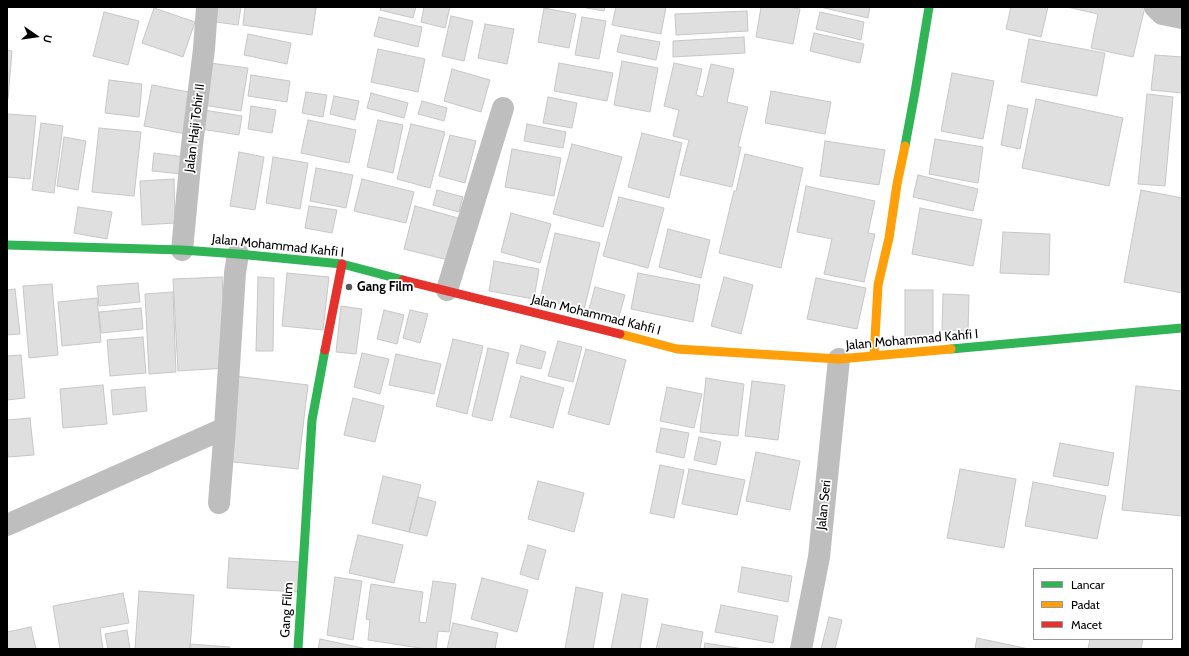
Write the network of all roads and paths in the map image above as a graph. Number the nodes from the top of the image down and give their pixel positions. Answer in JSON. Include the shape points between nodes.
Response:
{"nodes":[{"id":1,"x":207,"y":7,"type":"edge"},
{"id":2,"x":929,"y":7,"type":"edge"},
{"id":3,"x":1155,"y":7,"type":"edge"},
{"id":4,"x":1182,"y":18,"type":"edge"},
{"id":5,"x":503,"y":108,"type":"dead end"},
{"id":6,"x":7,"y":245,"type":"edge"},
{"id":7,"x":182,"y":250,"type":"junction"},
{"id":8,"x":238,"y":254,"type":"junction"},
{"id":9,"x":342,"y":264,"type":"junction"},
{"id":10,"x":447,"y":290,"type":"junction"},
{"id":11,"x":1182,"y":328,"type":"edge"},
{"id":12,"x":874,"y":356,"type":"junction"},
{"id":13,"x":838,"y":359,"type":"junction"},
{"id":14,"x":225,"y":428,"type":"junction"},
{"id":15,"x":219,"y":503,"type":"dead end"},
{"id":16,"x":7,"y":525,"type":"edge"},
{"id":17,"x":298,"y":649,"type":"edge"},
{"id":18,"x":801,"y":649,"type":"edge"}],
"edges":[{"from":1,"to":7,"type":"street","name":"Jalan Haji Tohir II"},
{"from":2,"to":12,"type":"main road","via":[[889,238],[878,285]]},
{"from":3,"to":4,"type":"street","via":[[1162,14]]},
{"from":5,"to":10,"type":"street"},
{"from":6,"to":7,"type":"main road","name":"Jalan Mohammad Kahfi I"},
{"from":7,"to":8,"type":"main road","name":"Jalan Mohammad Kahfi I"},
{"from":8,"to":9,"type":"main road","name":"Jalan Mohammad Kahfi I"},
{"from":8,"to":14,"type":"street"},
{"from":9,"to":10,"type":"main road","name":"Jalan Mohammad Kahfi I"},
{"from":9,"to":17,"type":"main road","name":"Gang Film","via":[[312,420]]},
{"from":10,"to":13,"type":"main road","name":"Jalan Mohammad Kahfi I","via":[[677,349]]},
{"from":11,"to":12,"type":"main road","name":"Jalan Mohammad Kahfi I"},
{"from":12,"to":13,"type":"main road","name":"Jalan Mohammad Kahfi I"},
{"from":13,"to":18,"type":"street","name":"Jalan Seri","via":[[819,557]]},
{"from":14,"to":15,"type":"street"},
{"from":14,"to":16,"type":"street"}]}
